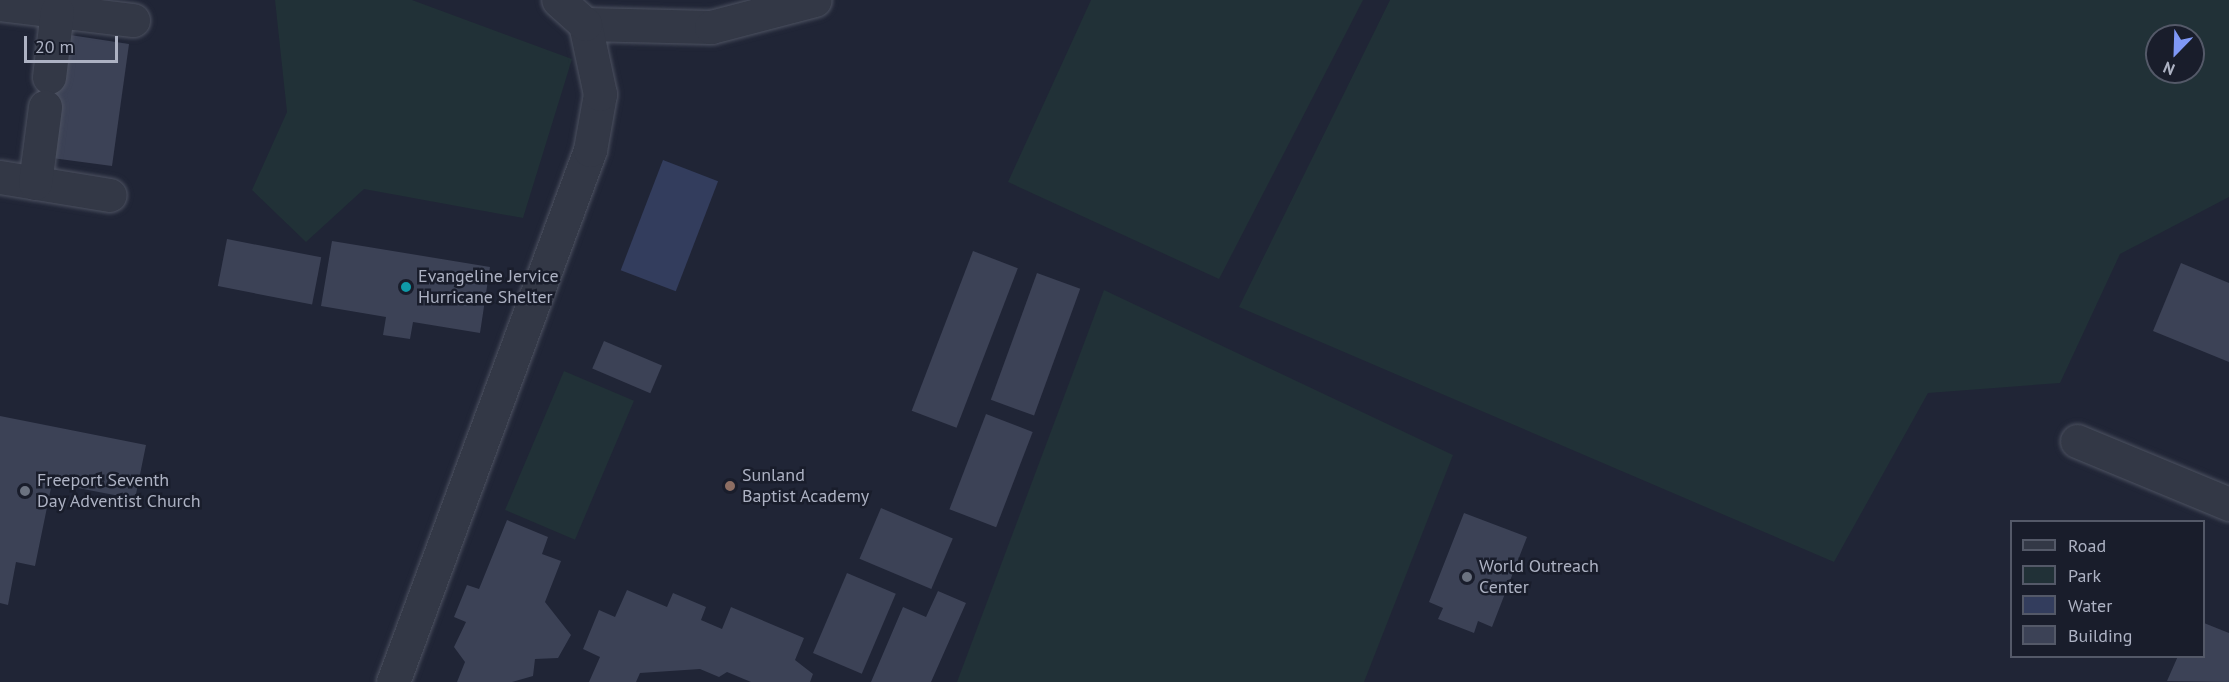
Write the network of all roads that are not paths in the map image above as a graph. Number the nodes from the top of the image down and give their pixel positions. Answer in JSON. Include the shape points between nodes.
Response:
{"nodes":[{"id":1,"x":558,"y":0,"type":"edge"},
{"id":2,"x":815,"y":0,"type":"edge"},
{"id":3,"x":0,"y":4,"type":"edge"},
{"id":4,"x":57,"y":11,"type":"junction"},
{"id":5,"x":133,"y":20,"type":"dead end"},
{"id":6,"x":585,"y":24,"type":"junction"},
{"id":7,"x":0,"y":177,"type":"edge"},
{"id":8,"x":35,"y":183,"type":"junction"},
{"id":9,"x":110,"y":195,"type":"dead end"},
{"id":10,"x":2077,"y":441,"type":"dead end"},
{"id":11,"x":2229,"y":504,"type":"edge"},
{"id":12,"x":393,"y":682,"type":"edge"}],
"edges":[{"from":1,"to":6,"type":"street"},
{"from":2,"to":6,"type":"street","via":[[711,27]]},
{"from":3,"to":4,"type":"street"},
{"from":4,"to":5,"type":"street"},
{"from":4,"to":8,"type":"street"},
{"from":6,"to":12,"type":"street","via":[[600,94],[590,150]]},
{"from":7,"to":8,"type":"street"},
{"from":8,"to":9,"type":"street"},
{"from":10,"to":11,"type":"street"}]}
